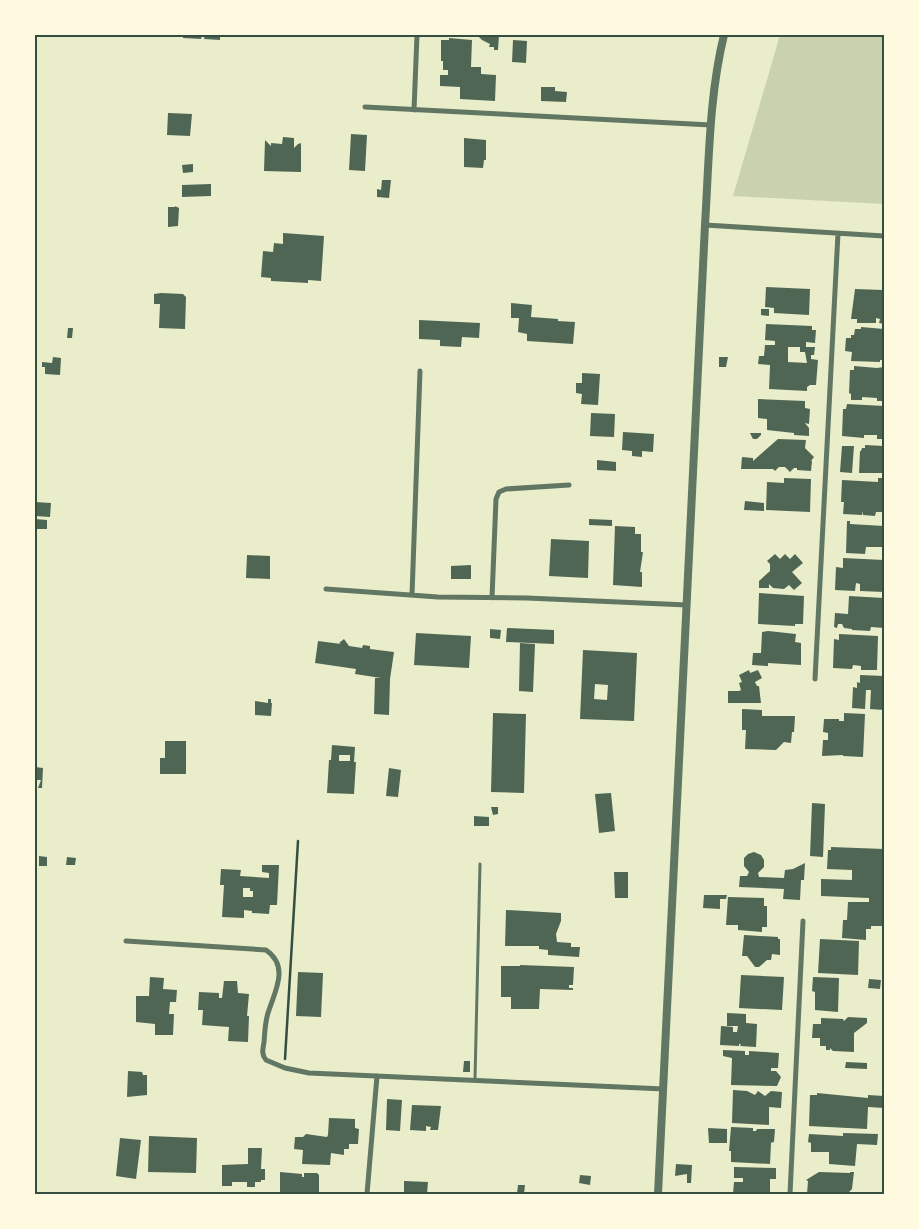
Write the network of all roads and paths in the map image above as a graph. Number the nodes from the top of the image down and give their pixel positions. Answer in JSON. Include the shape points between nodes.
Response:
{"nodes":[{"id":1,"x":417,"y":35,"type":"edge"},
{"id":2,"x":724,"y":35,"type":"edge"},
{"id":3,"x":366,"y":107,"type":"dead end"},
{"id":4,"x":414,"y":110,"type":"junction"},
{"id":5,"x":711,"y":125,"type":"junction"},
{"id":6,"x":705,"y":225,"type":"junction"},
{"id":7,"x":838,"y":233,"type":"junction"},
{"id":8,"x":884,"y":236,"type":"edge"},
{"id":9,"x":420,"y":372,"type":"dead end"},
{"id":10,"x":569,"y":485,"type":"dead end"},
{"id":11,"x":326,"y":589,"type":"dead end"},
{"id":12,"x":412,"y":595,"type":"junction"},
{"id":13,"x":492,"y":598,"type":"junction"},
{"id":14,"x":687,"y":605,"type":"junction"},
{"id":15,"x":815,"y":679,"type":"dead end"},
{"id":16,"x":298,"y":841,"type":"dead end"},
{"id":17,"x":480,"y":864,"type":"dead end"},
{"id":18,"x":802,"y":922,"type":"dead end"},
{"id":19,"x":126,"y":941,"type":"dead end"},
{"id":20,"x":284,"y":1068,"type":"junction"},
{"id":21,"x":377,"y":1076,"type":"junction"},
{"id":22,"x":475,"y":1079,"type":"junction"},
{"id":23,"x":664,"y":1089,"type":"junction"},
{"id":24,"x":367,"y":1194,"type":"edge"},
{"id":25,"x":658,"y":1194,"type":"edge"},
{"id":26,"x":790,"y":1194,"type":"edge"}],
"edges":[{"from":1,"to":4,"type":"street"},
{"from":2,"to":5,"type":"street"},
{"from":3,"to":4,"type":"street"},
{"from":4,"to":5,"type":"street"},
{"from":5,"to":6,"type":"street"},
{"from":6,"to":7,"type":"street"},
{"from":6,"to":14,"type":"street"},
{"from":7,"to":8,"type":"street"},
{"from":7,"to":15,"type":"street"},
{"from":9,"to":12,"type":"street"},
{"from":10,"to":13,"type":"street","via":[[499,492],[496,499]]},
{"from":11,"to":12,"type":"street"},
{"from":12,"to":13,"type":"street"},
{"from":13,"to":14,"type":"street"},
{"from":14,"to":23,"type":"street"},
{"from":16,"to":20,"type":"path"},
{"from":17,"to":22,"type":"lane"},
{"from":18,"to":26,"type":"street"},
{"from":19,"to":20,"type":"street","via":[[266,950],[272,954],[279,969],[262,1052],[266,1060]]},
{"from":20,"to":21,"type":"street","via":[[309,1073]]},
{"from":21,"to":22,"type":"street"},
{"from":21,"to":24,"type":"street"},
{"from":22,"to":23,"type":"street"},
{"from":23,"to":25,"type":"street"}]}
